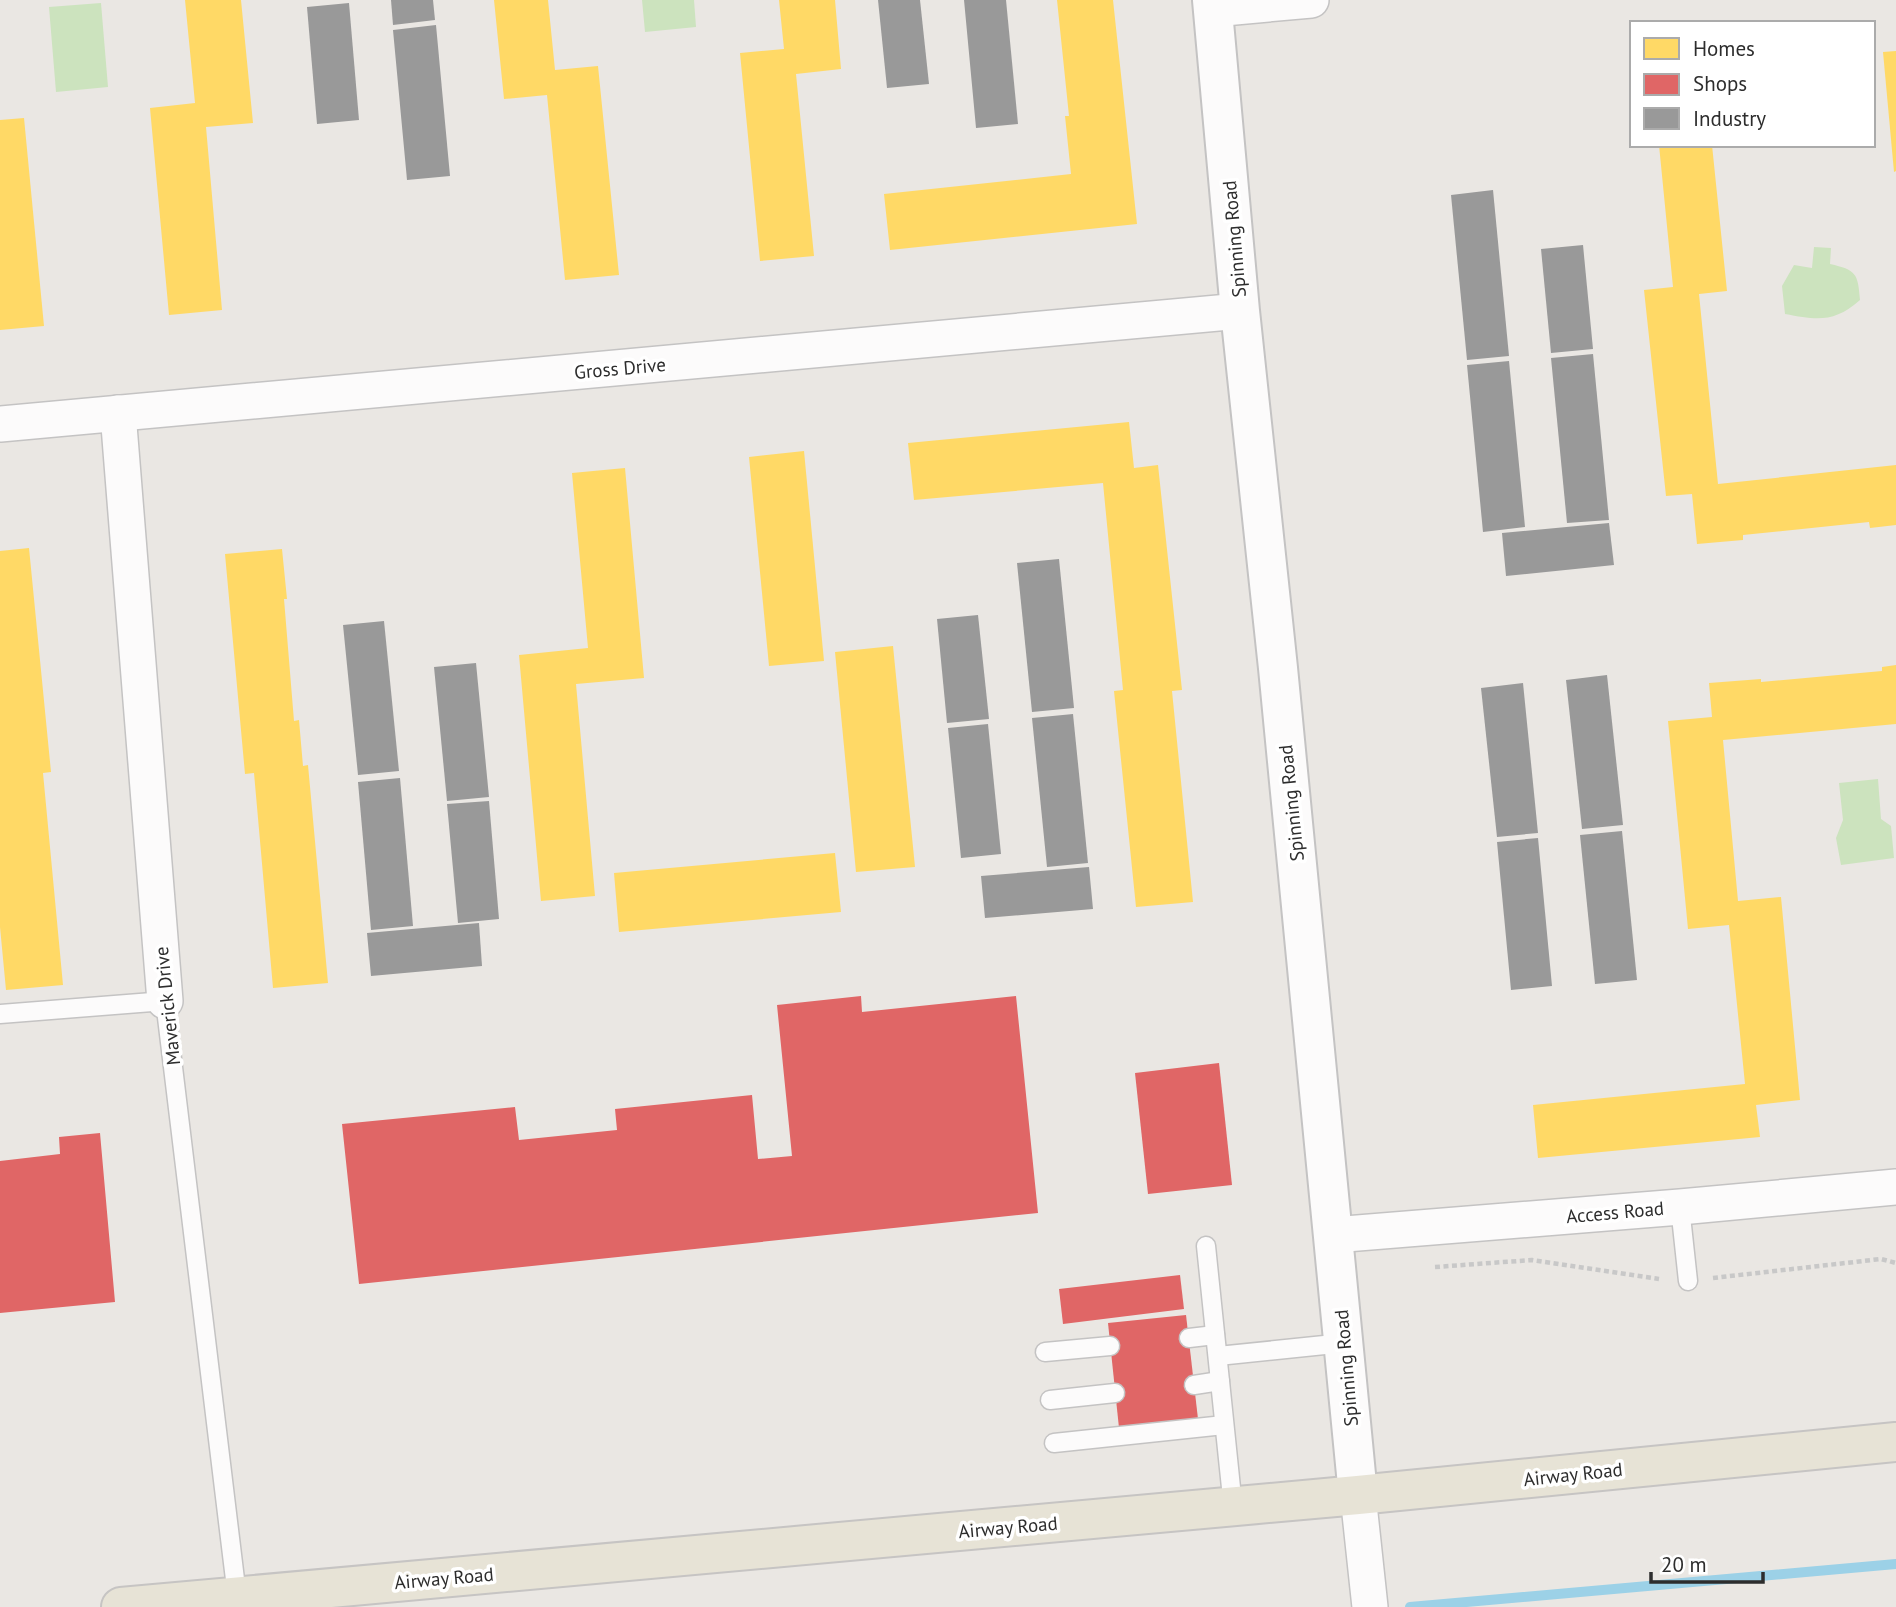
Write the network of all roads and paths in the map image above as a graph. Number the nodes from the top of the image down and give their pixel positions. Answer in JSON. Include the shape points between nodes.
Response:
{"nodes":[{"id":1,"x":1311,"y":0,"type":"edge"},
{"id":2,"x":1213,"y":5,"type":"edge"},
{"id":3,"x":1240,"y":311,"type":"junction"},
{"id":4,"x":118,"y":413,"type":"junction"},
{"id":5,"x":0,"y":424,"type":"edge"},
{"id":6,"x":165,"y":1001,"type":"junction"},
{"id":7,"x":0,"y":1014,"type":"edge"},
{"id":8,"x":1896,"y":1187,"type":"edge"},
{"id":9,"x":1679,"y":1207,"type":"junction"},
{"id":10,"x":1333,"y":1235,"type":"junction"},
{"id":11,"x":1206,"y":1246,"type":"dead end"},
{"id":12,"x":1688,"y":1281,"type":"dead end"},
{"id":13,"x":1215,"y":1335,"type":"junction"},
{"id":14,"x":1189,"y":1338,"type":"dead end"},
{"id":15,"x":1344,"y":1343,"type":"junction"},
{"id":16,"x":1110,"y":1346,"type":"dead end"},
{"id":17,"x":1045,"y":1352,"type":"dead end"},
{"id":18,"x":1217,"y":1356,"type":"junction"},
{"id":19,"x":1220,"y":1381,"type":"junction"},
{"id":20,"x":1194,"y":1385,"type":"dead end"},
{"id":21,"x":1115,"y":1393,"type":"dead end"},
{"id":22,"x":1050,"y":1400,"type":"dead end"},
{"id":23,"x":1224,"y":1425,"type":"junction"},
{"id":24,"x":1896,"y":1442,"type":"edge"},
{"id":25,"x":1054,"y":1443,"type":"dead end"},
{"id":26,"x":1358,"y":1495,"type":"junction"},
{"id":27,"x":1233,"y":1507,"type":"junction"},
{"id":28,"x":237,"y":1596,"type":"junction"},
{"id":29,"x":1370,"y":1603,"type":"edge"},
{"id":30,"x":121,"y":1607,"type":"edge"}],
"edges":[{"from":1,"to":2,"type":"street"},
{"from":2,"to":3,"type":"street","name":"Spinning Road"},
{"from":3,"to":4,"type":"street","name":"Gross Drive"},
{"from":3,"to":10,"type":"street","name":"Spinning Road"},
{"from":4,"to":5,"type":"street","name":"Gross Drive"},
{"from":4,"to":6,"type":"street","name":"Maverick Drive"},
{"from":6,"to":7,"type":"lane"},
{"from":6,"to":28,"type":"lane","name":"Maverick Drive"},
{"from":8,"to":9,"type":"street","name":"Access Road"},
{"from":9,"to":10,"type":"street","name":"Access Road"},
{"from":9,"to":12,"type":"lane"},
{"from":10,"to":15,"type":"street","name":"Spinning Road"},
{"from":11,"to":13,"type":"lane"},
{"from":13,"to":14,"type":"lane"},
{"from":13,"to":18,"type":"lane"},
{"from":15,"to":18,"type":"lane"},
{"from":15,"to":26,"type":"street","name":"Spinning Road"},
{"from":16,"to":17,"type":"lane"},
{"from":18,"to":19,"type":"lane"},
{"from":19,"to":20,"type":"lane"},
{"from":19,"to":23,"type":"lane"},
{"from":21,"to":22,"type":"lane"},
{"from":23,"to":25,"type":"lane"},
{"from":23,"to":27,"type":"lane"},
{"from":24,"to":26,"type":"main road","name":"Airway Road"},
{"from":26,"to":27,"type":"main road","name":"Airway Road"},
{"from":26,"to":29,"type":"street","name":"Spinning Road"},
{"from":27,"to":28,"type":"main road","name":"Airway Road"},
{"from":28,"to":30,"type":"main road","name":"Airway Road"}]}
